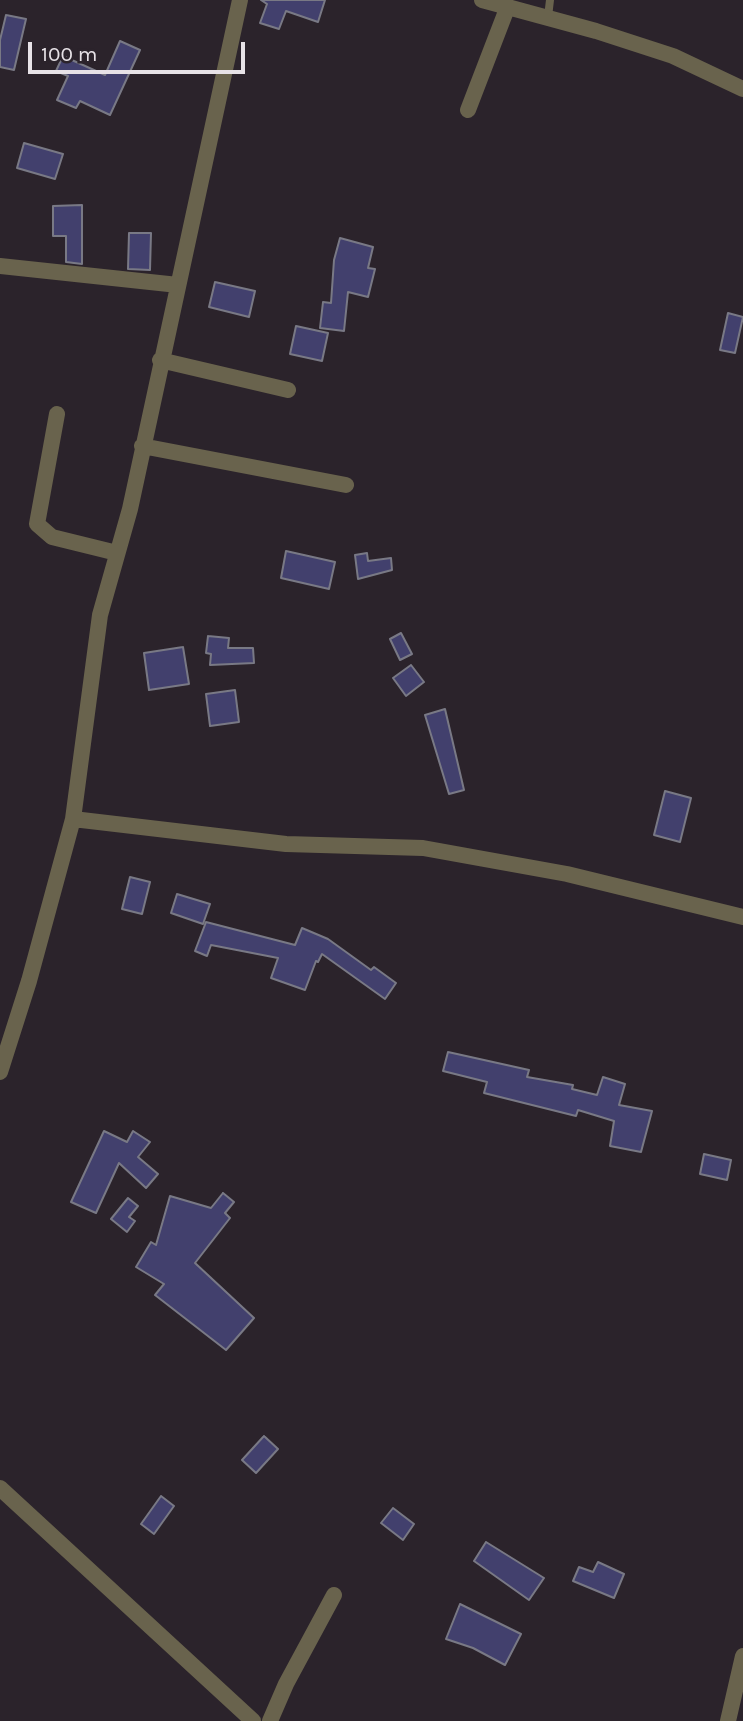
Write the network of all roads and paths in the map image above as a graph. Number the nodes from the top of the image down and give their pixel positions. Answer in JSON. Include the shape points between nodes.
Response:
{"nodes":[{"id":1,"x":240,"y":0,"type":"edge"},
{"id":2,"x":482,"y":0,"type":"edge"},
{"id":3,"x":550,"y":0,"type":"edge"},
{"id":4,"x":508,"y":6,"type":"junction"},
{"id":5,"x":548,"y":17,"type":"junction"},
{"id":6,"x":743,"y":89,"type":"edge"},
{"id":7,"x":468,"y":110,"type":"dead end"},
{"id":8,"x":0,"y":266,"type":"edge"},
{"id":9,"x":178,"y":285,"type":"junction"},
{"id":10,"x":160,"y":360,"type":"junction"},
{"id":11,"x":288,"y":390,"type":"dead end"},
{"id":12,"x":57,"y":414,"type":"dead end"},
{"id":13,"x":142,"y":446,"type":"junction"},
{"id":14,"x":346,"y":485,"type":"dead end"},
{"id":15,"x":117,"y":553,"type":"junction"},
{"id":16,"x":73,"y":819,"type":"junction"},
{"id":17,"x":743,"y":917,"type":"edge"},
{"id":18,"x":0,"y":1072,"type":"edge"},
{"id":19,"x":0,"y":1488,"type":"edge"},
{"id":20,"x":334,"y":1595,"type":"dead end"},
{"id":21,"x":743,"y":1656,"type":"edge"},
{"id":22,"x":253,"y":1721,"type":"edge"},
{"id":23,"x":270,"y":1721,"type":"edge"},
{"id":24,"x":728,"y":1721,"type":"edge"}],
"edges":[{"from":1,"to":9,"type":"street"},
{"from":2,"to":4,"type":"street"},
{"from":3,"to":5,"type":"lane"},
{"from":4,"to":5,"type":"street"},
{"from":4,"to":7,"type":"street"},
{"from":5,"to":6,"type":"street","via":[[673,56]]},
{"from":8,"to":9,"type":"street"},
{"from":9,"to":10,"type":"street"},
{"from":10,"to":11,"type":"street"},
{"from":10,"to":13,"type":"street"},
{"from":12,"to":15,"type":"street","via":[[37,524],[52,537]]},
{"from":13,"to":14,"type":"street"},
{"from":13,"to":15,"type":"street"},
{"from":15,"to":16,"type":"street","via":[[100,615]]},
{"from":16,"to":17,"type":"street","via":[[286,844],[423,848],[567,874]]},
{"from":16,"to":18,"type":"street"},
{"from":19,"to":22,"type":"street"},
{"from":20,"to":23,"type":"street"},
{"from":21,"to":24,"type":"street"}]}
